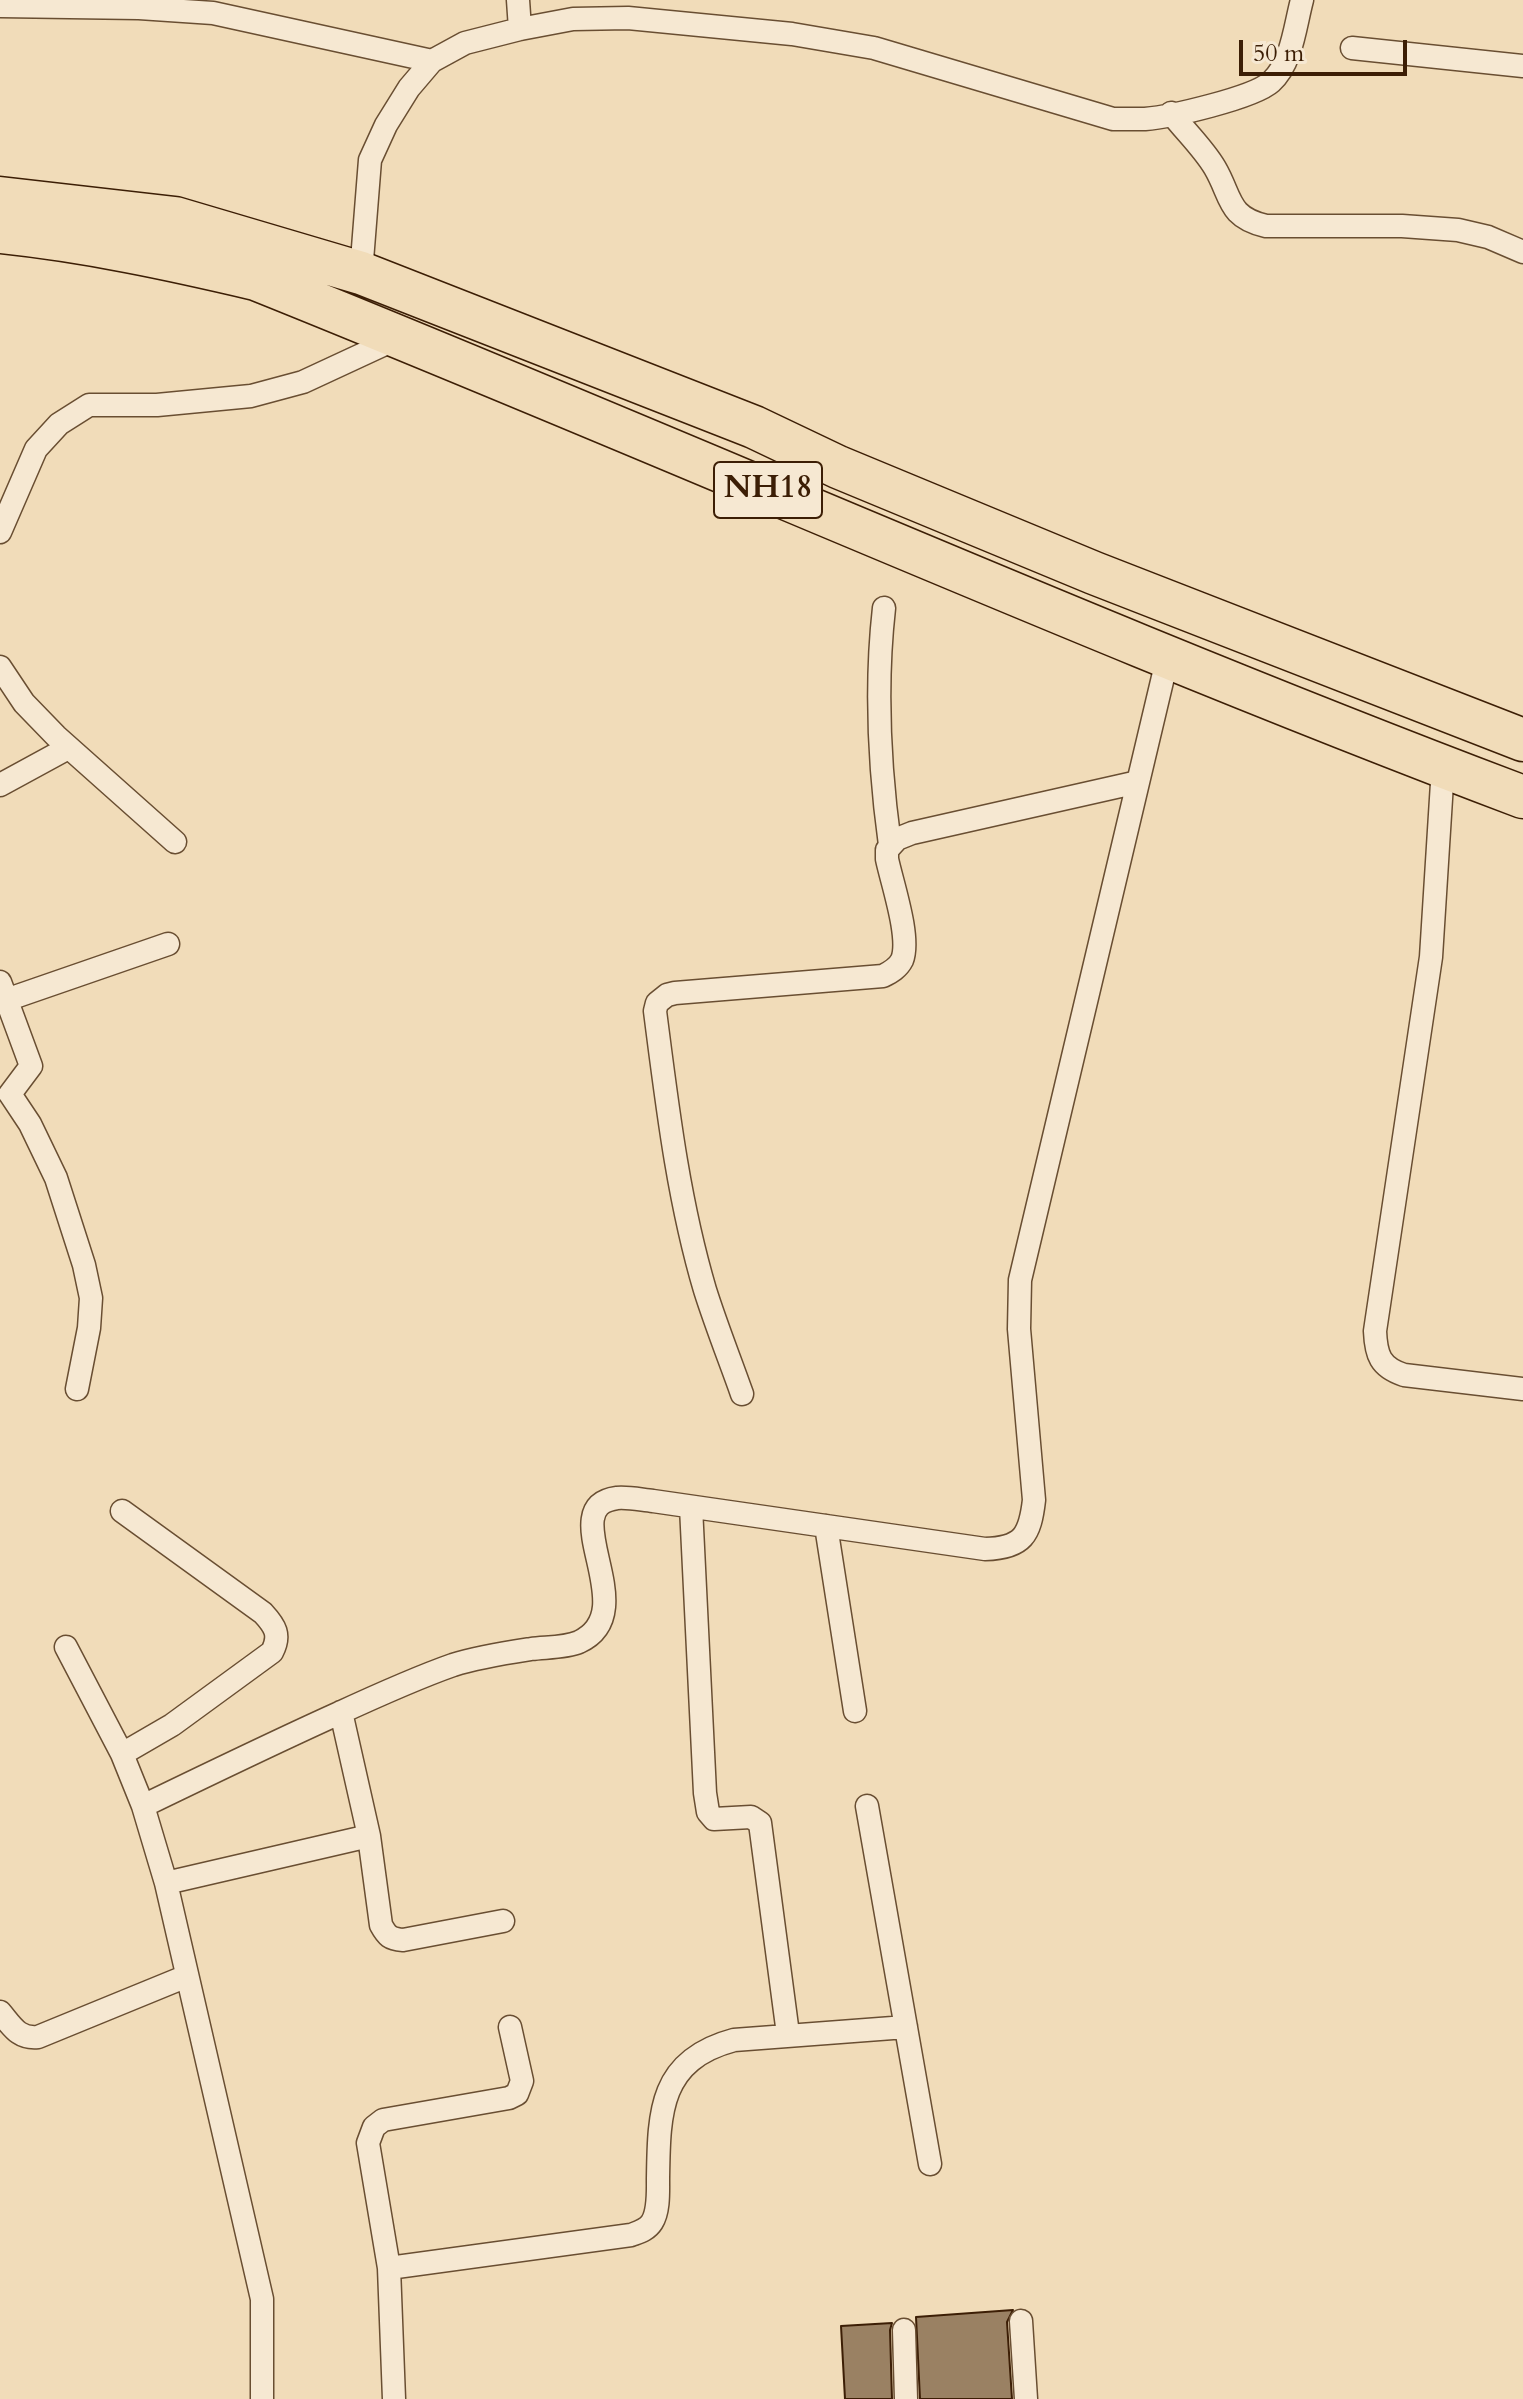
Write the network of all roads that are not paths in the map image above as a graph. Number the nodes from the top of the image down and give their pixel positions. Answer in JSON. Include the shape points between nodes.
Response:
{"nodes":[{"id":1,"x":518,"y":0,"type":"edge"},
{"id":2,"x":1302,"y":0,"type":"edge"},
{"id":3,"x":0,"y":6,"type":"edge"},
{"id":4,"x":520,"y":29,"type":"junction"},
{"id":5,"x":1352,"y":48,"type":"dead end"},
{"id":6,"x":432,"y":61,"type":"junction"},
{"id":7,"x":1523,"y":66,"type":"edge"},
{"id":8,"x":1171,"y":113,"type":"junction"},
{"id":9,"x":0,"y":198,"type":"edge"},
{"id":10,"x":0,"y":232,"type":"edge"},
{"id":11,"x":1523,"y":252,"type":"edge"},
{"id":12,"x":361,"y":273,"type":"junction"},
{"id":13,"x":400,"y":337,"type":"junction"},
{"id":14,"x":754,"y":427,"type":"junction"},
{"id":15,"x":730,"y":474,"type":"junction"},
{"id":16,"x":0,"y":532,"type":"edge"},
{"id":17,"x":884,"y":608,"type":"dead end"},
{"id":18,"x":1168,"y":656,"type":"junction"},
{"id":19,"x":0,"y":667,"type":"edge"},
{"id":20,"x":1523,"y":740,"type":"edge"},
{"id":21,"x":68,"y":748,"type":"junction"},
{"id":22,"x":1443,"y":767,"type":"junction"},
{"id":23,"x":1138,"y":782,"type":"junction"},
{"id":24,"x":0,"y":785,"type":"edge"},
{"id":25,"x":1523,"y":797,"type":"edge"},
{"id":26,"x":175,"y":842,"type":"dead end"},
{"id":27,"x":890,"y":845,"type":"junction"},
{"id":28,"x":168,"y":944,"type":"dead end"},
{"id":29,"x":3,"y":991,"type":"edge"},
{"id":30,"x":77,"y":1389,"type":"dead end"},
{"id":31,"x":1523,"y":1389,"type":"edge"},
{"id":32,"x":742,"y":1394,"type":"dead end"},
{"id":33,"x":691,"y":1507,"type":"junction"},
{"id":34,"x":122,"y":1511,"type":"dead end"},
{"id":35,"x":826,"y":1526,"type":"junction"},
{"id":36,"x":66,"y":1647,"type":"dead end"},
{"id":37,"x":855,"y":1711,"type":"dead end"},
{"id":38,"x":341,"y":1712,"type":"junction"},
{"id":39,"x":122,"y":1754,"type":"junction"},
{"id":40,"x":143,"y":1806,"type":"junction"},
{"id":41,"x":867,"y":1806,"type":"dead end"},
{"id":42,"x":369,"y":1836,"type":"junction"},
{"id":43,"x":166,"y":1883,"type":"junction"},
{"id":44,"x":503,"y":1921,"type":"dead end"},
{"id":45,"x":187,"y":1976,"type":"junction"},
{"id":46,"x":0,"y":2012,"type":"edge"},
{"id":47,"x":510,"y":2027,"type":"dead end"},
{"id":48,"x":906,"y":2027,"type":"junction"},
{"id":49,"x":788,"y":2034,"type":"junction"},
{"id":50,"x":930,"y":2164,"type":"dead end"},
{"id":51,"x":389,"y":2268,"type":"junction"},
{"id":52,"x":1021,"y":2321,"type":"dead end"},
{"id":53,"x":904,"y":2330,"type":"dead end"},
{"id":54,"x":262,"y":2399,"type":"edge"},
{"id":55,"x":394,"y":2399,"type":"edge"},
{"id":56,"x":906,"y":2399,"type":"edge"},
{"id":57,"x":1026,"y":2399,"type":"edge"}],
"edges":[{"from":1,"to":4,"type":"street"},
{"from":2,"to":8,"type":"street","via":[[1288,54],[1271,82],[1246,94]]},
{"from":3,"to":6,"type":"street","via":[[213,13]]},
{"from":4,"to":6,"type":"street","via":[[465,43]]},
{"from":4,"to":8,"type":"street","via":[[573,19],[628,18],[792,34],[874,48],[1113,119]]},
{"from":5,"to":7,"type":"street"},
{"from":6,"to":12,"type":"street","via":[[409,88],[370,160]]},
{"from":8,"to":11,"type":"street","via":[[1215,168],[1234,210],[1249,222],[1458,230]]},
{"from":9,"to":12,"type":"highway","number":"NH18","via":[[175,218]]},
{"from":10,"to":13,"type":"highway","number":"NH18","via":[[148,254],[256,279]]},
{"from":12,"to":14,"type":"highway","number":"NH18"},
{"from":13,"to":15,"type":"highway","number":"NH18"},
{"from":13,"to":16,"type":"street","via":[[303,382],[251,396],[89,405],[59,424],[36,449]]},
{"from":14,"to":15,"type":"highway"},
{"from":14,"to":20,"type":"highway","number":"NH18","via":[[1094,573]]},
{"from":15,"to":18,"type":"highway","number":"NH18"},
{"from":17,"to":27,"type":"street","via":[[878,658],[879,744]]},
{"from":18,"to":22,"type":"highway","number":"NH18"},
{"from":18,"to":23,"type":"street"},
{"from":19,"to":21,"type":"street","via":[[24,703]]},
{"from":21,"to":24,"type":"street"},
{"from":21,"to":26,"type":"street"},
{"from":22,"to":25,"type":"highway","number":"NH18"},
{"from":22,"to":31,"type":"street","via":[[1431,957],[1376,1346],[1389,1370],[1404,1375]]},
{"from":23,"to":27,"type":"street","via":[[912,833]]},
{"from":23,"to":35,"type":"street","via":[[1020,1280],[1032,1522],[1018,1542],[985,1549]]},
{"from":27,"to":32,"type":"street","via":[[887,859],[904,937],[901,962],[894,970],[883,976],[675,993],[657,1003],[669,1121],[689,1220],[705,1289]]},
{"from":28,"to":29,"type":"street"},
{"from":29,"to":30,"type":"street","via":[[31,1066],[10,1094],[56,1178],[91,1298]]},
{"from":33,"to":35,"type":"street"},
{"from":33,"to":38,"type":"street","via":[[625,1498],[598,1507],[592,1529],[606,1600],[598,1628],[576,1644],[455,1665]]},
{"from":33,"to":49,"type":"street","via":[[708,1812],[714,1819],[751,1817],[760,1823]]},
{"from":34,"to":39,"type":"street","via":[[263,1613],[277,1632],[277,1642],[272,1652],[172,1725]]},
{"from":35,"to":37,"type":"street"},
{"from":36,"to":39,"type":"street"},
{"from":38,"to":40,"type":"street"},
{"from":38,"to":42,"type":"street"},
{"from":39,"to":40,"type":"street"},
{"from":40,"to":43,"type":"street"},
{"from":41,"to":48,"type":"street"},
{"from":42,"to":43,"type":"street"},
{"from":42,"to":44,"type":"street","via":[[381,1925],[392,1939]]},
{"from":43,"to":45,"type":"street"},
{"from":45,"to":46,"type":"street","via":[[38,2037],[19,2034]]},
{"from":45,"to":54,"type":"street","via":[[262,2299]]},
{"from":47,"to":51,"type":"street","via":[[522,2081],[517,2094],[383,2120],[370,2133]]},
{"from":48,"to":49,"type":"street"},
{"from":48,"to":50,"type":"street"},
{"from":49,"to":51,"type":"street","via":[[713,2046],[680,2069],[660,2131],[658,2196],[654,2220],[646,2229]]},
{"from":51,"to":55,"type":"street"},
{"from":52,"to":57,"type":"street"},
{"from":53,"to":56,"type":"street"}]}
